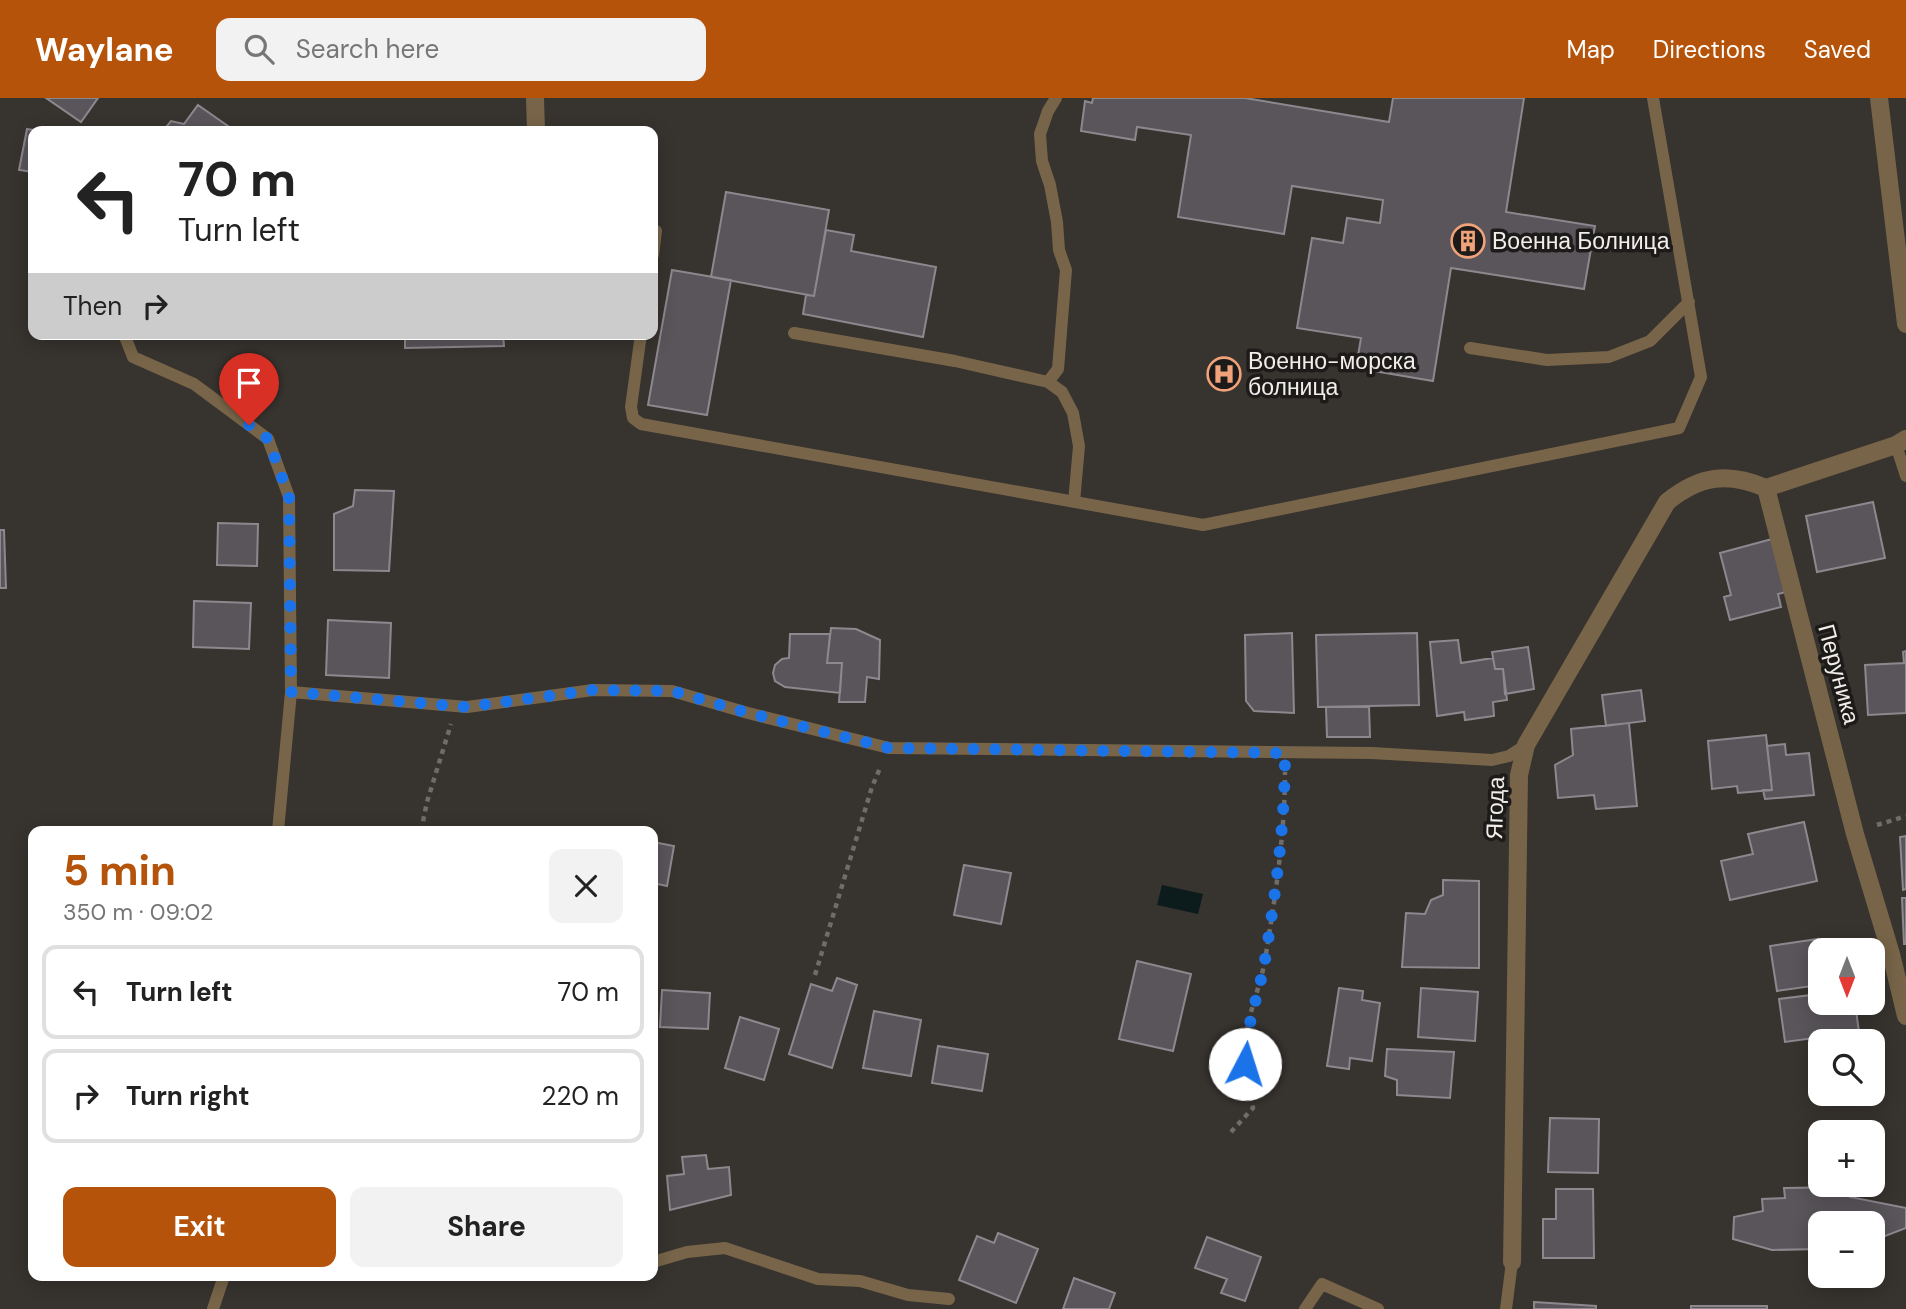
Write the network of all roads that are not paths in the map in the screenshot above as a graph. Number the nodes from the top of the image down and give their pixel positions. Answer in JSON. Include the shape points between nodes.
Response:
{"nodes":[{"id":1,"x":536,"y":98,"type":"edge"},
{"id":2,"x":1056,"y":98,"type":"edge"},
{"id":3,"x":1653,"y":98,"type":"edge"},
{"id":4,"x":1880,"y":98,"type":"edge"},
{"id":5,"x":536,"y":126,"type":"edge"},
{"id":6,"x":1901,"y":239,"type":"edge"},
{"id":7,"x":1689,"y":302,"type":"junction"},
{"id":8,"x":1906,"y":324,"type":"edge"},
{"id":9,"x":794,"y":333,"type":"dead end"},
{"id":10,"x":126,"y":340,"type":"edge"},
{"id":11,"x":640,"y":340,"type":"edge"},
{"id":12,"x":1469,"y":348,"type":"dead end"},
{"id":13,"x":1048,"y":382,"type":"junction"},
{"id":14,"x":1901,"y":442,"type":"edge"},
{"id":15,"x":1906,"y":476,"type":"edge"},
{"id":16,"x":1766,"y":488,"type":"junction"},
{"id":17,"x":1074,"y":502,"type":"junction"},
{"id":18,"x":291,"y":692,"type":"junction"},
{"id":19,"x":1526,"y":745,"type":"junction"},
{"id":20,"x":278,"y":826,"type":"edge"},
{"id":21,"x":1906,"y":1016,"type":"edge"},
{"id":22,"x":658,"y":1261,"type":"edge"},
{"id":23,"x":1512,"y":1262,"type":"joint"},
{"id":24,"x":222,"y":1281,"type":"edge"},
{"id":25,"x":949,"y":1299,"type":"dead end"},
{"id":26,"x":213,"y":1309,"type":"edge"},
{"id":27,"x":1305,"y":1309,"type":"edge"},
{"id":28,"x":1377,"y":1309,"type":"edge"},
{"id":29,"x":1506,"y":1309,"type":"edge"}],
"edges":[{"from":1,"to":5,"type":"street"},
{"from":2,"to":13,"type":"lane","via":[[1040,134],[1066,270],[1058,369]]},
{"from":3,"to":7,"type":"lane"},
{"from":4,"to":6,"type":"street"},
{"from":6,"to":8,"type":"street"},
{"from":7,"to":12,"type":"lane","via":[[1650,341],[1609,357],[1547,360]]},
{"from":7,"to":17,"type":"lane","via":[[1701,377],[1679,428],[1203,524]]},
{"from":9,"to":13,"type":"lane"},
{"from":10,"to":18,"type":"lane","via":[[133,357],[194,384],[268,439],[289,497]]},
{"from":11,"to":17,"type":"lane","via":[[631,407],[633,418],[641,424]]},
{"from":13,"to":17,"type":"lane","via":[[1062,393],[1073,414],[1079,446]]},
{"from":14,"to":15,"type":"lane"},
{"from":14,"to":16,"type":"street"},
{"from":16,"to":19,"type":"street","name":"Ягода","via":[[1718,477],[1684,488],[1667,502]]},
{"from":16,"to":21,"type":"street","name":"Перуника"},
{"from":18,"to":19,"type":"lane","via":[[467,707],[593,690],[672,691],[889,748],[1372,753],[1492,760]]},
{"from":18,"to":20,"type":"lane"},
{"from":19,"to":23,"type":"street","name":"Ягода","via":[[1519,775]]},
{"from":22,"to":25,"type":"lane","via":[[725,1248],[818,1279],[860,1281],[908,1295]]},
{"from":23,"to":29,"type":"lane"},
{"from":24,"to":26,"type":"lane"},
{"from":27,"to":28,"type":"lane","via":[[1322,1284]]}]}
